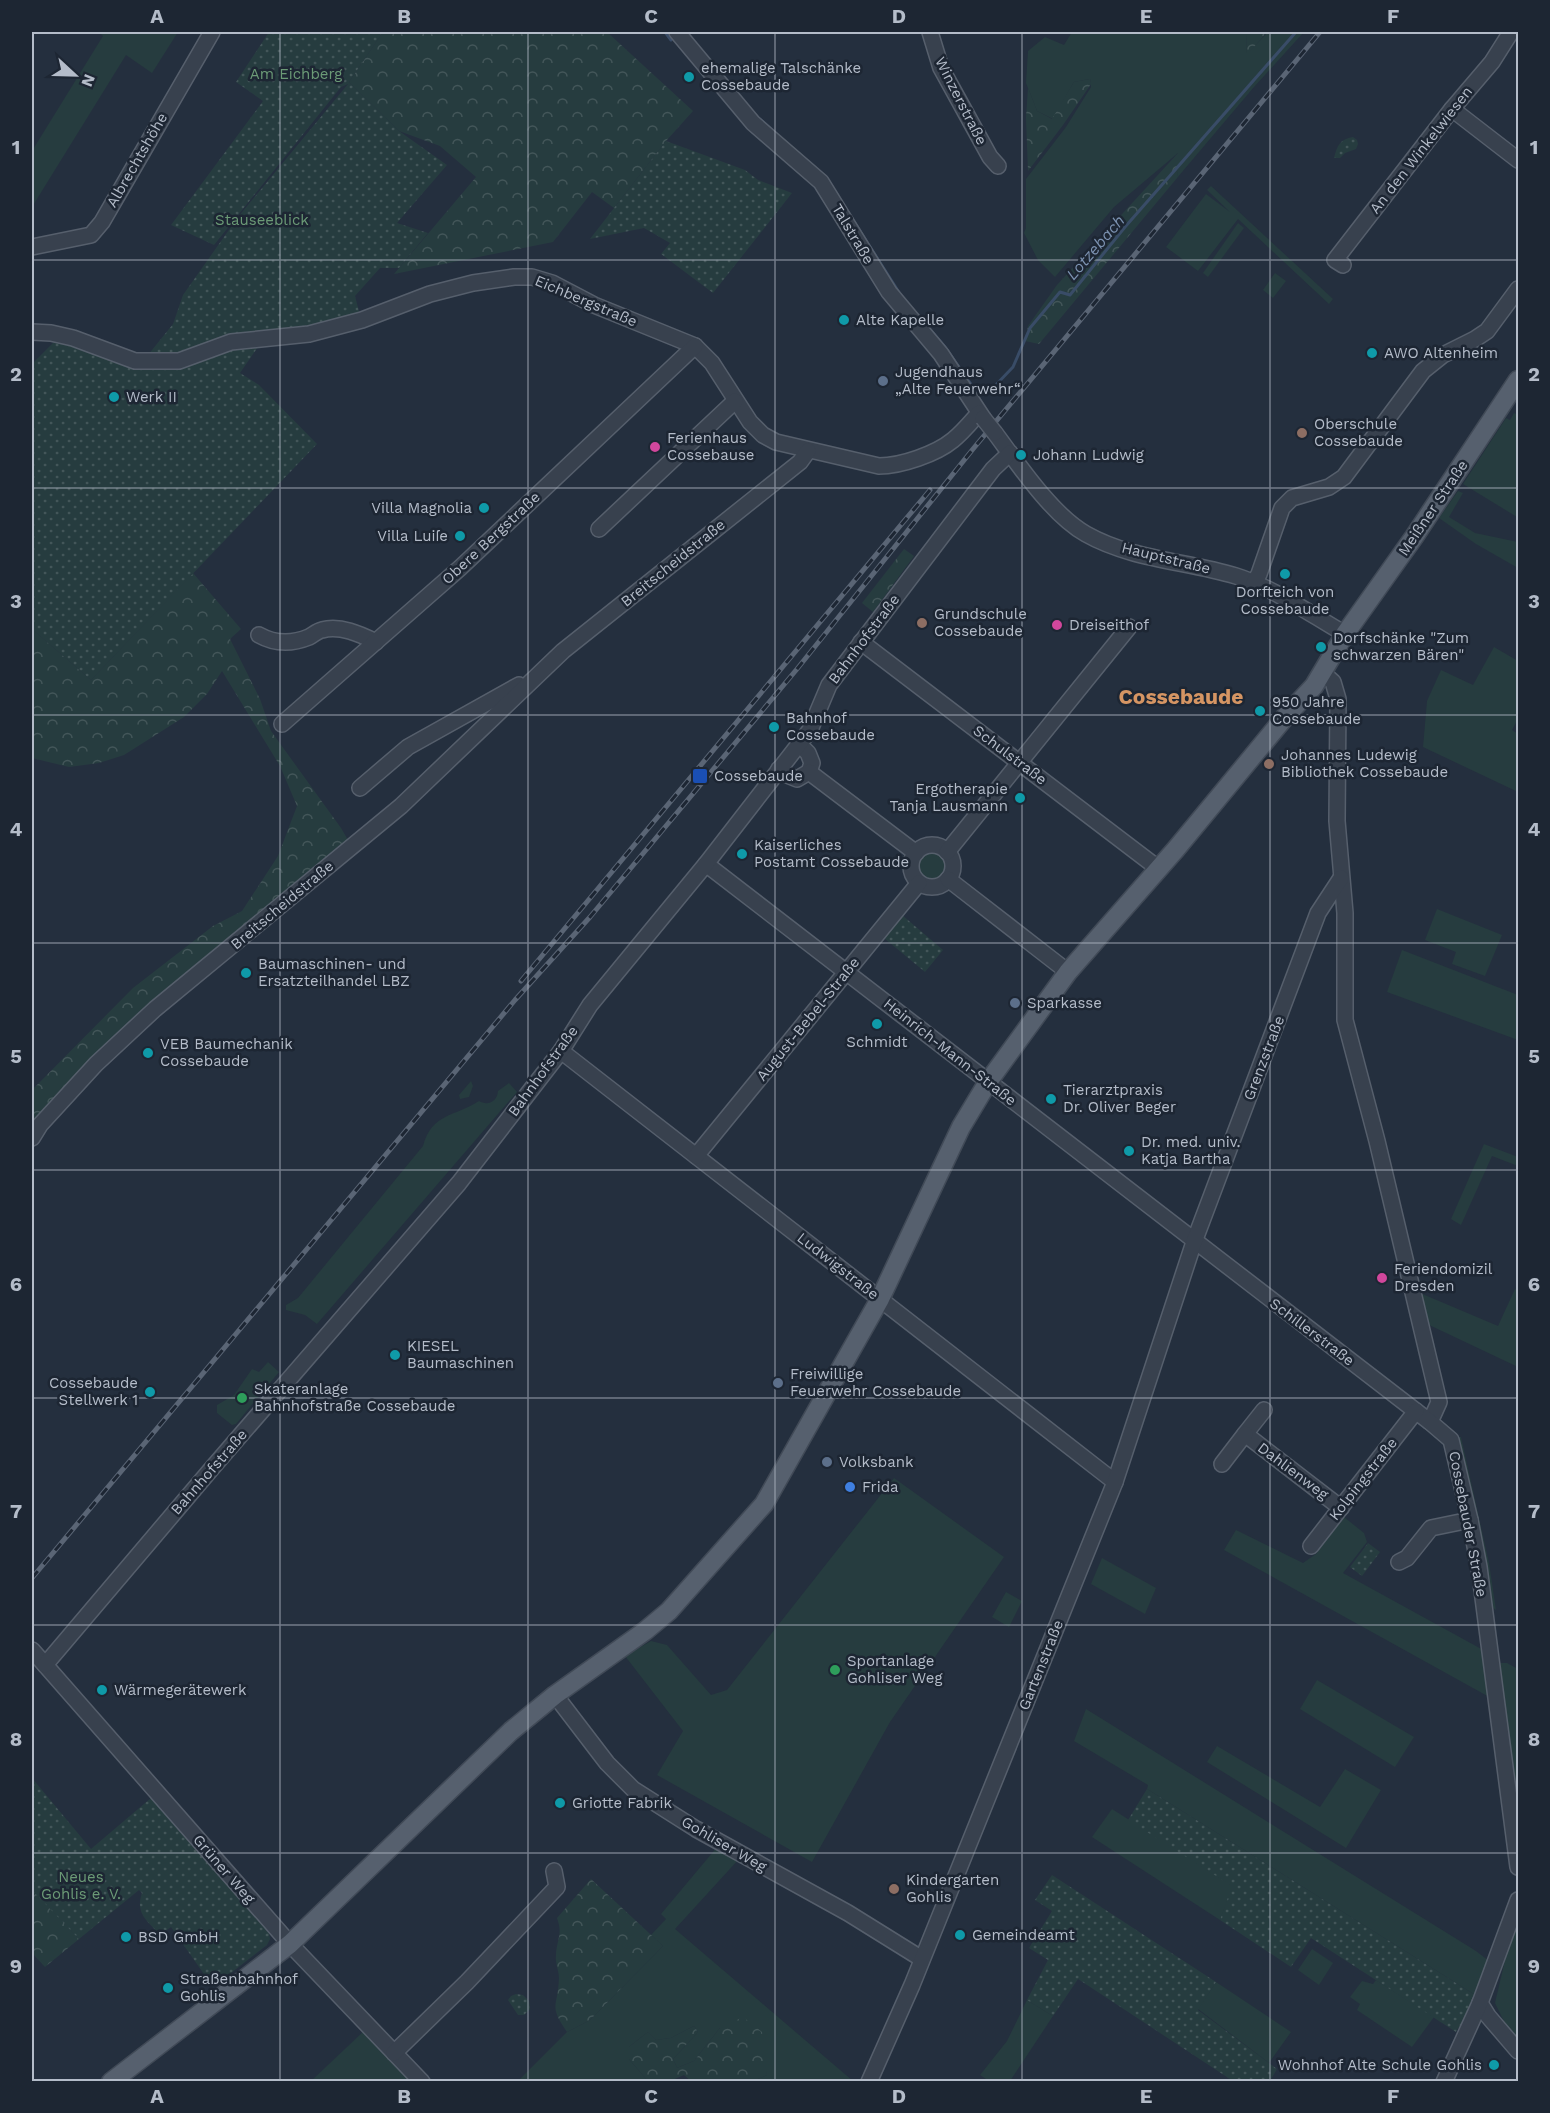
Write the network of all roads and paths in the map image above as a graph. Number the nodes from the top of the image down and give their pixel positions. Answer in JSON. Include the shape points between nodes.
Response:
{"nodes":[{"id":1,"x":212,"y":32,"type":"edge"},
{"id":2,"x":930,"y":32,"type":"edge"},
{"id":3,"x":1511,"y":32,"type":"edge"},
{"id":4,"x":682,"y":34,"type":"edge"},
{"id":5,"x":1452,"y":109,"type":"junction"},
{"id":6,"x":1518,"y":160,"type":"edge"},
{"id":7,"x":998,"y":166,"type":"dead end"},
{"id":8,"x":32,"y":247,"type":"edge"},
{"id":9,"x":1343,"y":265,"type":"dead end"},
{"id":10,"x":1518,"y":289,"type":"edge"},
{"id":11,"x":32,"y":332,"type":"edge"},
{"id":12,"x":695,"y":346,"type":"junction"},
{"id":13,"x":1518,"y":380,"type":"edge"},
{"id":14,"x":735,"y":401,"type":"junction"},
{"id":15,"x":981,"y":415,"type":"junction"},
{"id":16,"x":808,"y":451,"type":"junction"},
{"id":17,"x":1010,"y":453,"type":"junction"},
{"id":18,"x":599,"y":529,"type":"dead end"},
{"id":19,"x":1254,"y":583,"type":"junction"},
{"id":20,"x":1129,"y":627,"type":"dead end"},
{"id":21,"x":1345,"y":634,"type":"junction"},
{"id":22,"x":259,"y":635,"type":"dead end"},
{"id":23,"x":376,"y":642,"type":"junction"},
{"id":24,"x":861,"y":642,"type":"junction"},
{"id":25,"x":1323,"y":673,"type":"junction"},
{"id":26,"x":537,"y":675,"type":"junction"},
{"id":27,"x":282,"y":724,"type":"dead end"},
{"id":28,"x":799,"y":744,"type":"junction"},
{"id":29,"x":1018,"y":761,"type":"junction"},
{"id":30,"x":779,"y":769,"type":"junction"},
{"id":31,"x":808,"y":772,"type":"junction"},
{"id":32,"x":360,"y":788,"type":"dead end"},
{"id":33,"x":947,"y":852,"type":"junction"},
{"id":34,"x":916,"y":853,"type":"junction"},
{"id":35,"x":705,"y":864,"type":"junction"},
{"id":36,"x":1159,"y":869,"type":"junction"},
{"id":37,"x":1341,"y":878,"type":"junction"},
{"id":38,"x":948,"y":879,"type":"junction"},
{"id":39,"x":919,"y":883,"type":"junction"},
{"id":40,"x":847,"y":971,"type":"junction"},
{"id":41,"x":1068,"y":972,"type":"junction"},
{"id":42,"x":561,"y":1050,"type":"junction"},
{"id":43,"x":988,"y":1082,"type":"junction"},
{"id":44,"x":32,"y":1138,"type":"edge"},
{"id":45,"x":696,"y":1156,"type":"junction"},
{"id":46,"x":1194,"y":1242,"type":"junction"},
{"id":47,"x":880,"y":1299,"type":"junction"},
{"id":48,"x":1264,"y":1410,"type":"dead end"},
{"id":49,"x":1416,"y":1411,"type":"junction"},
{"id":50,"x":1430,"y":1422,"type":"junction"},
{"id":51,"x":1245,"y":1434,"type":"junction"},
{"id":52,"x":1222,"y":1464,"type":"dead end"},
{"id":53,"x":1115,"y":1482,"type":"junction"},
{"id":54,"x":1341,"y":1508,"type":"junction"},
{"id":55,"x":1470,"y":1520,"type":"junction"},
{"id":56,"x":1311,"y":1546,"type":"dead end"},
{"id":57,"x":1399,"y":1562,"type":"dead end"},
{"id":58,"x":32,"y":1650,"type":"edge"},
{"id":59,"x":45,"y":1665,"type":"junction"},
{"id":60,"x":555,"y":1695,"type":"junction"},
{"id":61,"x":1518,"y":1867,"type":"edge"},
{"id":62,"x":554,"y":1872,"type":"dead end"},
{"id":63,"x":1518,"y":1900,"type":"edge"},
{"id":64,"x":290,"y":1944,"type":"junction"},
{"id":65,"x":922,"y":1959,"type":"junction"},
{"id":66,"x":1480,"y":2003,"type":"junction"},
{"id":67,"x":1518,"y":2051,"type":"edge"},
{"id":68,"x":394,"y":2053,"type":"junction"},
{"id":69,"x":111,"y":2082,"type":"edge"},
{"id":70,"x":422,"y":2082,"type":"edge"},
{"id":71,"x":869,"y":2082,"type":"edge"},
{"id":72,"x":1444,"y":2082,"type":"edge"}],
"edges":[{"from":1,"to":8,"type":"street","name":"Albrechtshöhe","via":[[102,222],[91,235]]},
{"from":2,"to":7,"type":"street","name":"Winzerstraße","via":[[941,68]]},
{"from":3,"to":5,"type":"street","name":"An den Winkelwiesen","via":[[1492,62]]},
{"from":4,"to":15,"type":"street","name":"Talstraße","via":[[753,123],[821,182],[889,292],[941,354]]},
{"from":5,"to":6,"type":"street"},
{"from":5,"to":9,"type":"street","name":"An den Winkelwiesen","via":[[1335,260]]},
{"from":10,"to":19,"type":"street","via":[[1487,331],[1423,370],[1344,477],[1329,487],[1292,498],[1282,508]]},
{"from":11,"to":12,"type":"street","name":"Eichbergstraße","via":[[73,338],[135,360],[179,361],[231,342],[309,334],[362,320],[430,294],[473,283],[532,277]]},
{"from":12,"to":14,"type":"street","name":"Eichbergstraße","via":[[712,363]]},
{"from":12,"to":23,"type":"street","name":"Obere Bergstraße"},
{"from":13,"to":21,"type":"main road","name":"Meißner Straße"},
{"from":14,"to":16,"type":"street","name":"Eichbergstraße","via":[[763,435]]},
{"from":14,"to":18,"type":"street"},
{"from":15,"to":16,"type":"street","name":"Eichbergstraße","via":[[941,448],[891,466]]},
{"from":15,"to":17,"type":"street","name":"Talstraße","bridge":true},
{"from":16,"to":26,"type":"street","name":"Breitscheidstraße","via":[[800,462]]},
{"from":17,"to":19,"type":"street","name":"Hauptstraße","via":[[1035,486],[1085,534],[1146,556]]},
{"from":17,"to":24,"type":"street","name":"Bahnhofstraße","via":[[993,469]]},
{"from":19,"to":21,"type":"street","name":"Hauptstraße"},
{"from":20,"to":29,"type":"street"},
{"from":21,"to":25,"type":"main road","name":"Meißner Straße"},
{"from":22,"to":23,"type":"street","via":[[278,642],[337,629]]},
{"from":23,"to":27,"type":"street","name":"Obere Bergstraße"},
{"from":24,"to":28,"type":"street","name":"Bahnhofstraße","via":[[829,685],[816,719]]},
{"from":24,"to":29,"type":"street","name":"Schulstraße"},
{"from":25,"to":36,"type":"main road","name":"Meißner Straße"},
{"from":25,"to":37,"type":"street","via":[[1334,682],[1338,699],[1337,821]]},
{"from":26,"to":32,"type":"street","name":"Breitscheidstraße","via":[[408,747]]},
{"from":26,"to":44,"type":"street","name":"Breitscheidstraße","via":[[401,806],[155,1009],[96,1064]]},
{"from":28,"to":30,"type":"street","name":"Bahnhofstraße"},
{"from":28,"to":31,"type":"street","via":[[812,763]]},
{"from":29,"to":33,"type":"street"},
{"from":29,"to":36,"type":"street","name":"Schulstraße"},
{"from":30,"to":31,"type":"street","via":[[797,778]]},
{"from":30,"to":35,"type":"street","name":"Bahnhofstraße"},
{"from":31,"to":34,"type":"street"},
{"from":33,"to":34,"type":"street","via":[[931,846]]},
{"from":33,"to":38,"type":"street","via":[[953,865]]},
{"from":34,"to":39,"type":"street","via":[[911,869]]},
{"from":35,"to":40,"type":"street","name":"Heinrich-Mann-Straße"},
{"from":35,"to":42,"type":"street","name":"Bahnhofstraße","via":[[590,1005]]},
{"from":36,"to":41,"type":"main road","name":"Meißner Straße"},
{"from":37,"to":46,"type":"street","name":"Grenzstraße","via":[[1318,913]]},
{"from":37,"to":50,"type":"street","via":[[1345,913],[1344,1020],[1439,1402]]},
{"from":38,"to":39,"type":"street","via":[[935,887]]},
{"from":38,"to":41,"type":"street"},
{"from":39,"to":40,"type":"street","name":"August-Bebel-Straße"},
{"from":40,"to":43,"type":"street","name":"Heinrich-Mann-Straße"},
{"from":40,"to":45,"type":"street","name":"August-Bebel-Straße"},
{"from":41,"to":43,"type":"main road","name":"Meißner Straße"},
{"from":42,"to":45,"type":"street","name":"Ludwigstraße"},
{"from":42,"to":59,"type":"street","name":"Bahnhofstraße","via":[[459,1182]]},
{"from":43,"to":46,"type":"street","name":"Heinrich-Mann-Straße"},
{"from":43,"to":47,"type":"main road","name":"Meißner Straße","via":[[961,1127]]},
{"from":45,"to":47,"type":"street","name":"Ludwigstraße"},
{"from":46,"to":49,"type":"street","name":"Schillerstraße"},
{"from":46,"to":53,"type":"street","name":"Gartenstraße"},
{"from":47,"to":53,"type":"street","name":"Ludwigstraße"},
{"from":47,"to":60,"type":"main road","name":"Meißner Straße","via":[[764,1504],[669,1611]]},
{"from":48,"to":51,"type":"street","name":"Dahlienweg"},
{"from":49,"to":50,"type":"street","name":"Schillerstraße"},
{"from":49,"to":54,"type":"street","name":"Kolpingstraße"},
{"from":50,"to":55,"type":"street","name":"Cossebauder Straße","via":[[1450,1440]]},
{"from":51,"to":52,"type":"street","name":"Dahlienweg"},
{"from":51,"to":54,"type":"street","name":"Dahlienweg"},
{"from":53,"to":65,"type":"street","name":"Gartenstraße"},
{"from":54,"to":56,"type":"street","name":"Kolpingstraße"},
{"from":55,"to":57,"type":"street","via":[[1431,1528],[1407,1558]]},
{"from":55,"to":61,"type":"street","name":"Cossebauder Straße"},
{"from":58,"to":59,"type":"street","name":"Grüner Weg"},
{"from":59,"to":64,"type":"street","name":"Grüner Weg"},
{"from":60,"to":64,"type":"main road","name":"Meißner Straße","via":[[511,1731]]},
{"from":60,"to":65,"type":"street","name":"Gohliser Weg","via":[[633,1789]]},
{"from":62,"to":68,"type":"street","via":[[557,1887]]},
{"from":63,"to":66,"type":"street"},
{"from":64,"to":68,"type":"street","name":"Grüner Weg"},
{"from":64,"to":69,"type":"main road","name":"Meißner Straße"},
{"from":65,"to":71,"type":"street","name":"Gartenstraße"},
{"from":66,"to":67,"type":"street"},
{"from":66,"to":72,"type":"street"},
{"from":68,"to":70,"type":"street","name":"Grüner Weg"}]}
